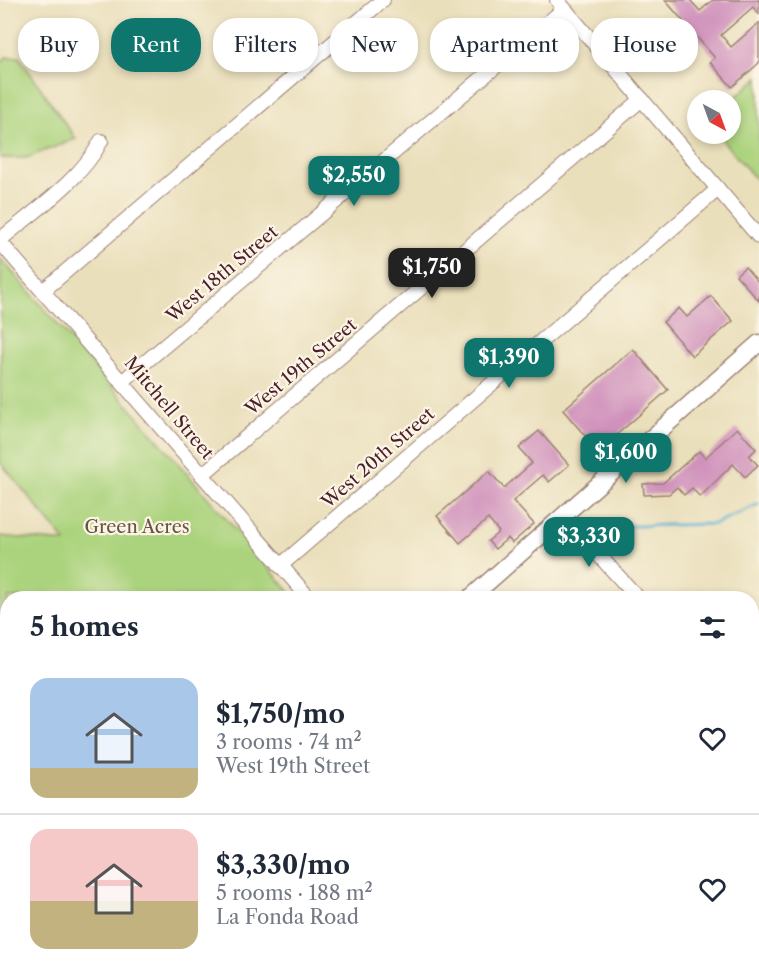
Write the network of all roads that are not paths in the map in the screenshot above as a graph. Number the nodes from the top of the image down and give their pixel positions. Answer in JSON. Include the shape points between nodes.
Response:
{"nodes":[{"id":1,"x":384,"y":0,"type":"edge"},
{"id":2,"x":560,"y":4,"type":"edge"},
{"id":3,"x":642,"y":99,"type":"junction"},
{"id":4,"x":101,"y":141,"type":"dead end"},
{"id":5,"x":718,"y":189,"type":"junction"},
{"id":6,"x":759,"y":237,"type":"edge"},
{"id":7,"x":0,"y":241,"type":"edge"},
{"id":8,"x":43,"y":291,"type":"junction"},
{"id":9,"x":759,"y":343,"type":"edge"},
{"id":10,"x":123,"y":381,"type":"junction"},
{"id":11,"x":202,"y":475,"type":"junction"},
{"id":12,"x":563,"y":516,"type":"junction"},
{"id":13,"x":280,"y":566,"type":"junction"},
{"id":14,"x":303,"y":591,"type":"edge"},
{"id":15,"x":478,"y":591,"type":"edge"},
{"id":16,"x":632,"y":591,"type":"edge"}],
"edges":[{"from":1,"to":8,"type":"street"},
{"from":2,"to":3,"type":"street"},
{"from":2,"to":10,"type":"street","name":"West 18th Street"},
{"from":3,"to":5,"type":"street"},
{"from":3,"to":11,"type":"street","name":"West 19th Street"},
{"from":4,"to":7,"type":"street","via":[[79,172]]},
{"from":5,"to":6,"type":"street"},
{"from":5,"to":13,"type":"street","name":"West 20th Street"},
{"from":7,"to":8,"type":"street","name":"Mitchell Street"},
{"from":8,"to":10,"type":"street","name":"Mitchell Street"},
{"from":9,"to":12,"type":"main road"},
{"from":10,"to":11,"type":"street","name":"Mitchell Street"},
{"from":11,"to":13,"type":"street","name":"Mitchell Street"},
{"from":12,"to":15,"type":"main road"},
{"from":12,"to":16,"type":"street"},
{"from":13,"to":14,"type":"street","name":"Mitchell Street"}]}
